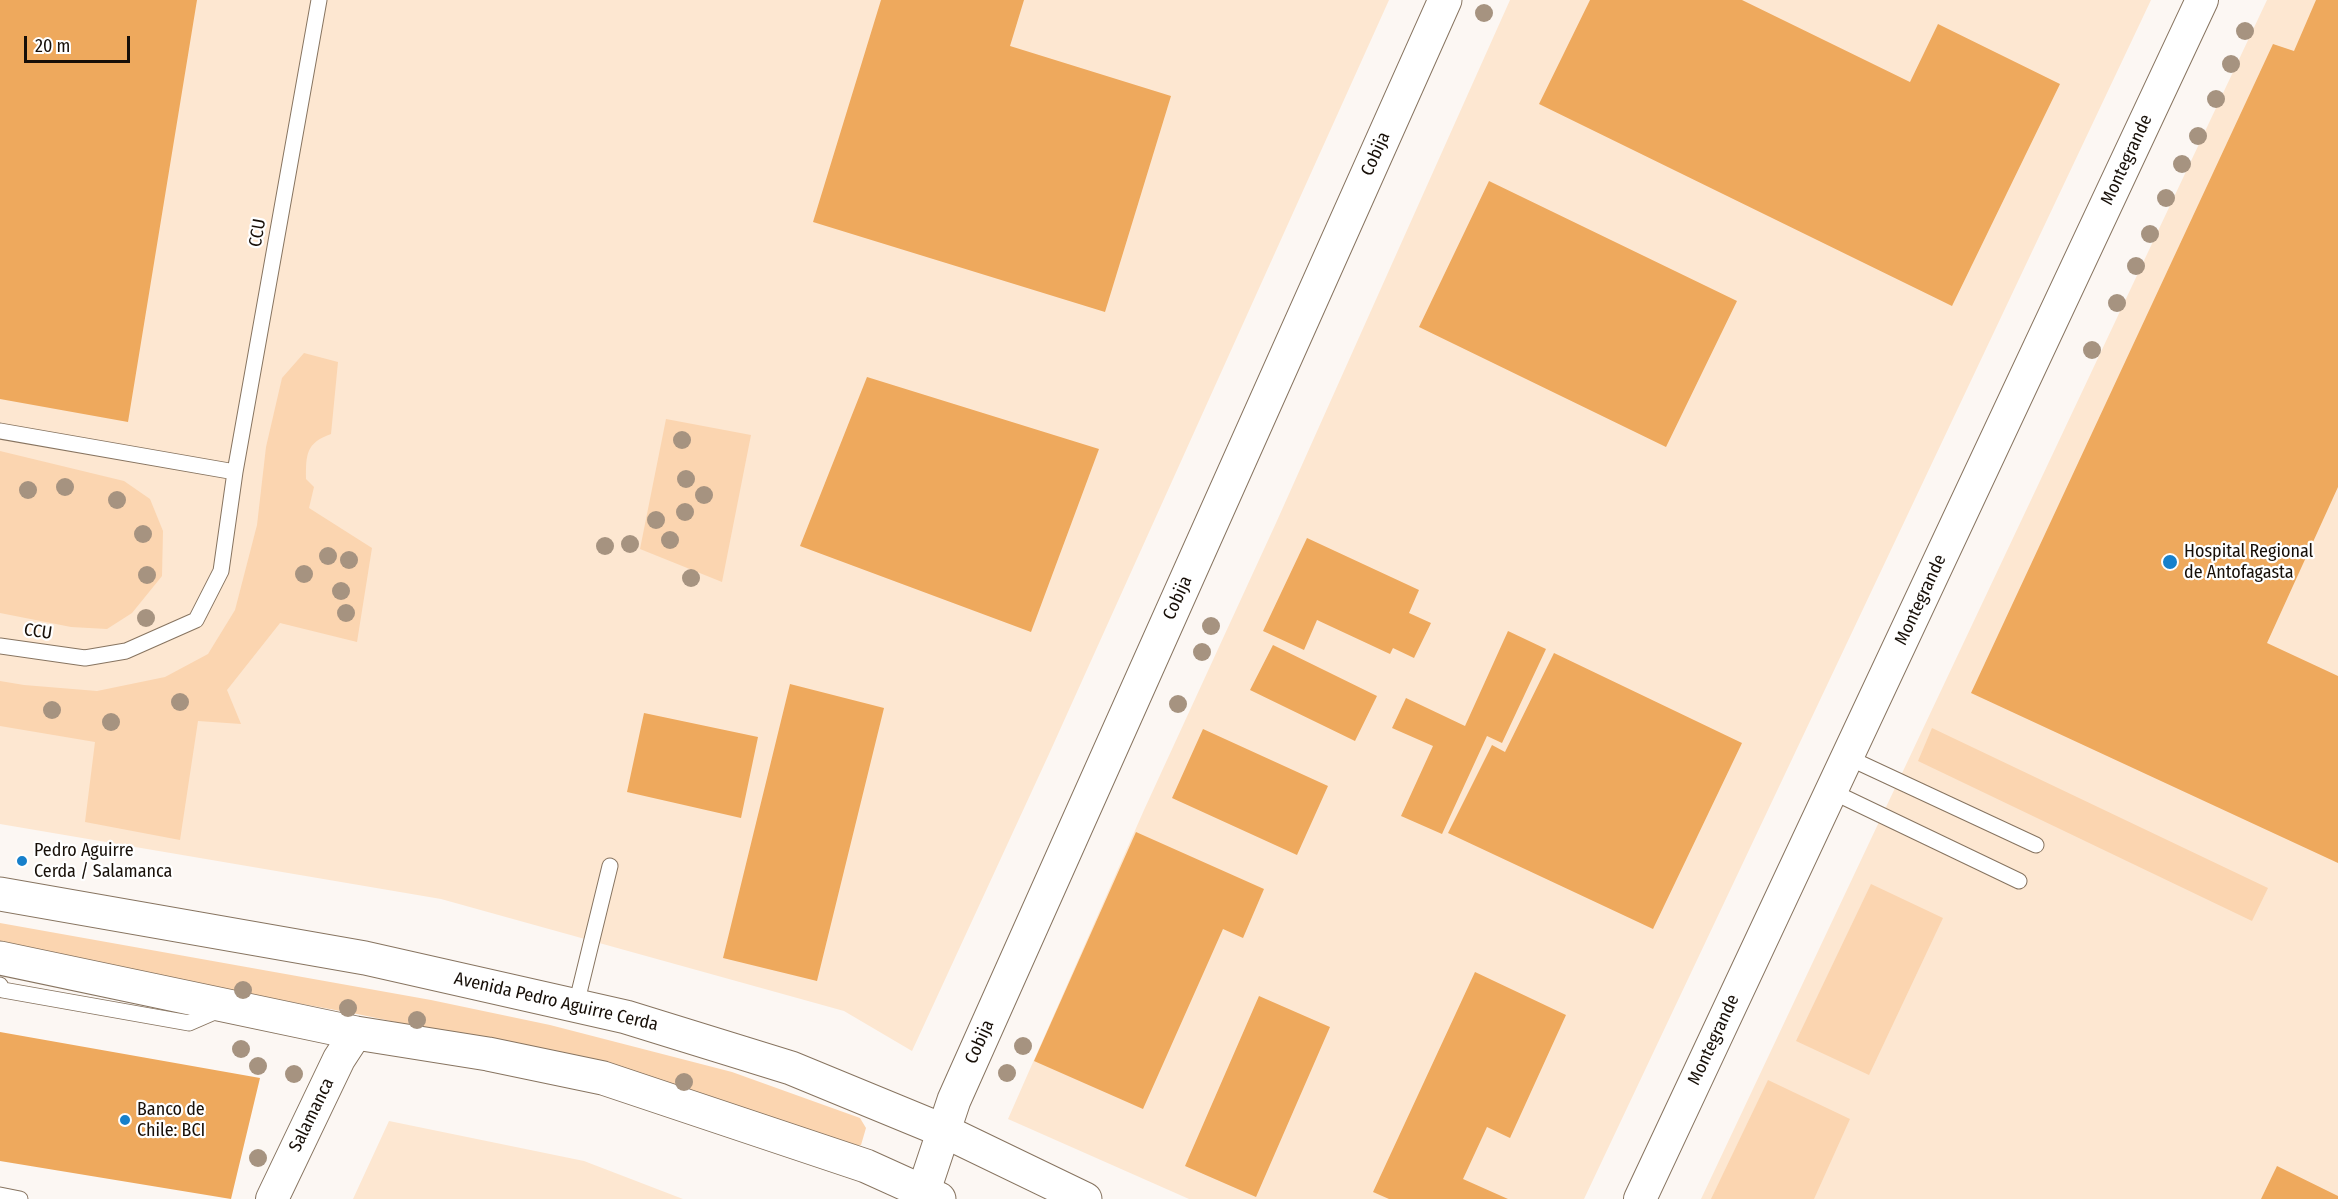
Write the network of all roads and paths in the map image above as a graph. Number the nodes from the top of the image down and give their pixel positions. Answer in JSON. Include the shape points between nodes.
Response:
{"nodes":[{"id":1,"x":319,"y":0,"type":"edge"},
{"id":2,"x":1445,"y":0,"type":"edge"},
{"id":3,"x":2202,"y":0,"type":"edge"},
{"id":4,"x":0,"y":431,"type":"edge"},
{"id":5,"x":235,"y":472,"type":"junction"},
{"id":6,"x":0,"y":646,"type":"edge"},
{"id":7,"x":1847,"y":757,"type":"junction"},
{"id":8,"x":1831,"y":791,"type":"junction"},
{"id":9,"x":2036,"y":845,"type":"dead end"},
{"id":10,"x":610,"y":867,"type":"dead end"},
{"id":11,"x":2019,"y":881,"type":"dead end"},
{"id":12,"x":0,"y":894,"type":"edge"},
{"id":13,"x":0,"y":958,"type":"edge"},
{"id":14,"x":0,"y":985,"type":"edge"},
{"id":15,"x":576,"y":1005,"type":"junction"},
{"id":16,"x":229,"y":1006,"type":"junction"},
{"id":17,"x":356,"y":1033,"type":"junction"},
{"id":18,"x":944,"y":1131,"type":"junction"},
{"id":19,"x":0,"y":1195,"type":"edge"},
{"id":20,"x":928,"y":1197,"type":"edge"},
{"id":21,"x":20,"y":1199,"type":"edge"},
{"id":22,"x":272,"y":1199,"type":"edge"},
{"id":23,"x":1085,"y":1199,"type":"edge"},
{"id":24,"x":1640,"y":1199,"type":"edge"}],
"edges":[{"from":1,"to":5,"type":"lane","name":"CCU"},
{"from":2,"to":18,"type":"main road","name":"Cobija","via":[[954,1100]]},
{"from":3,"to":7,"type":"street","name":"Montegrande"},
{"from":4,"to":5,"type":"lane"},
{"from":5,"to":6,"type":"lane","name":"CCU","via":[[220,572],[196,620],[126,651],[85,658]]},
{"from":7,"to":8,"type":"street","name":"Montegrande"},
{"from":7,"to":9,"type":"lane"},
{"from":8,"to":11,"type":"lane"},
{"from":8,"to":24,"type":"street","name":"Montegrande"},
{"from":10,"to":15,"type":"lane"},
{"from":12,"to":15,"type":"main road","name":"Avenida Pedro Aguirre Cerda","via":[[365,958]]},
{"from":13,"to":16,"type":"main road"},
{"from":14,"to":16,"type":"lane","via":[[3,990],[189,1023]]},
{"from":15,"to":18,"type":"main road","name":"Avenida Pedro Aguirre Cerda","via":[[791,1068]]},
{"from":16,"to":17,"type":"main road"},
{"from":17,"to":20,"type":"main road","via":[[603,1078],[866,1166]]},
{"from":17,"to":22,"type":"street","name":"Salamanca","via":[[339,1059]]},
{"from":18,"to":20,"type":"main road","name":"Cobija"},
{"from":18,"to":23,"type":"main road","name":"Avenida Pedro Aguirre Cerda"},
{"from":19,"to":21,"type":"lane"}]}
